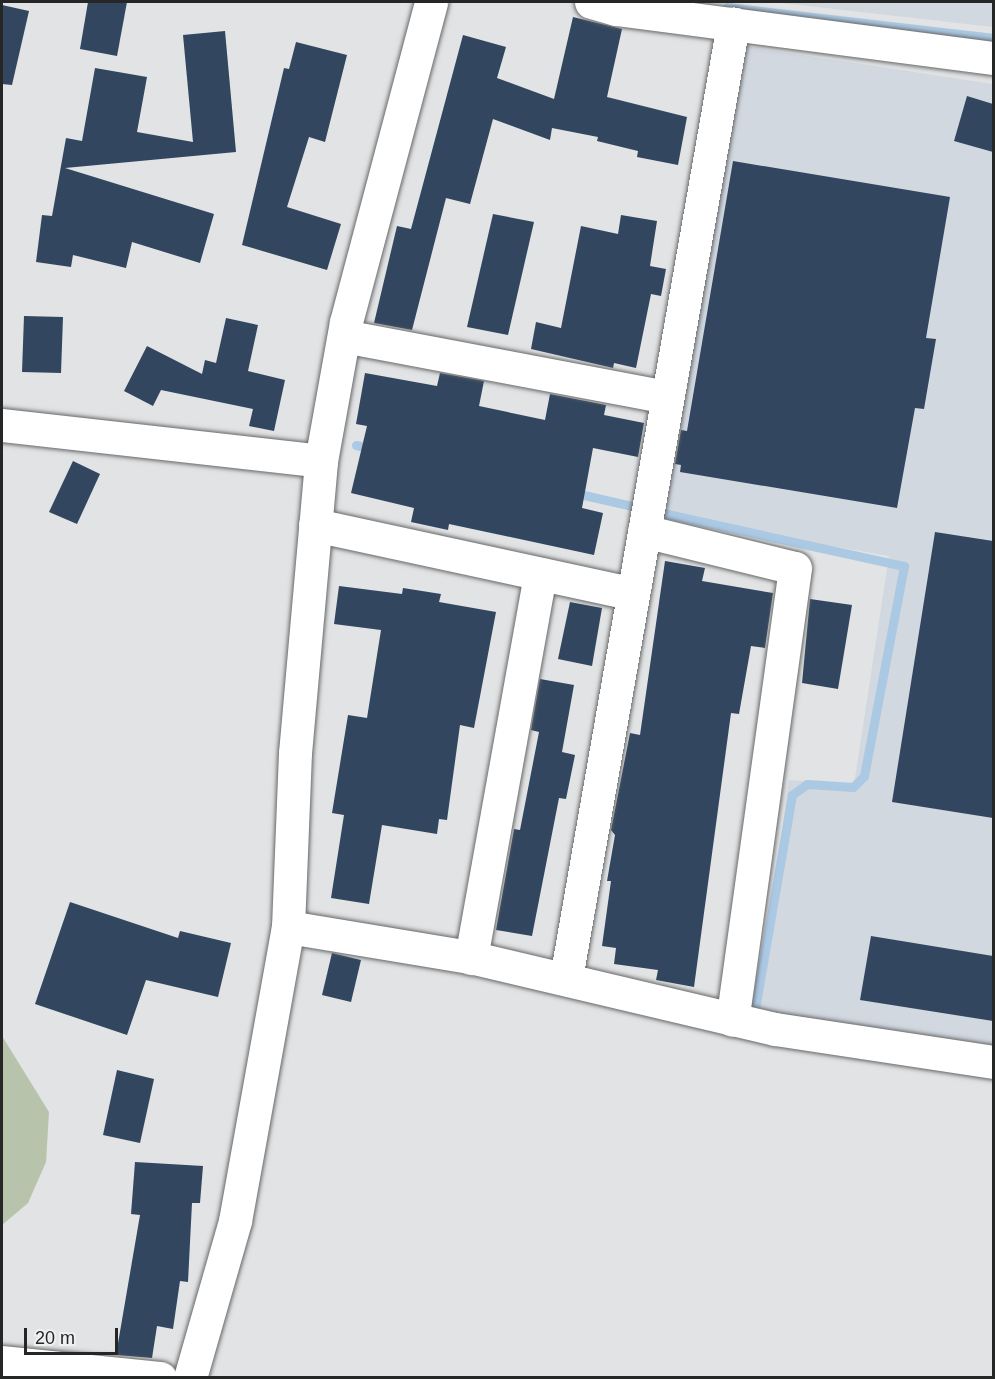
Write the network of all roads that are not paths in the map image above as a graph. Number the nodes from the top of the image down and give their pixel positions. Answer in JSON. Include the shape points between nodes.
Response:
{"nodes":[{"id":1,"x":431,"y":2,"type":"edge"},
{"id":2,"x":591,"y":2,"type":"edge"},
{"id":3,"x":733,"y":24,"type":"junction"},
{"id":4,"x":993,"y":58,"type":"edge"},
{"id":5,"x":344,"y":336,"type":"junction"},
{"id":6,"x":667,"y":397,"type":"junction"},
{"id":7,"x":2,"y":425,"type":"edge"},
{"id":8,"x":321,"y":461,"type":"junction"},
{"id":9,"x":315,"y":525,"type":"junction"},
{"id":10,"x":644,"y":531,"type":"junction"},
{"id":11,"x":540,"y":574,"type":"junction"},
{"id":12,"x":633,"y":594,"type":"junction"},
{"id":13,"x":288,"y":927,"type":"junction"},
{"id":14,"x":471,"y":958,"type":"junction"},
{"id":15,"x":566,"y":978,"type":"junction"},
{"id":16,"x":732,"y":1020,"type":"junction"},
{"id":17,"x":993,"y":1062,"type":"edge"},
{"id":18,"x":2,"y":1362,"type":"edge"},
{"id":19,"x":160,"y":1377,"type":"edge"},
{"id":20,"x":190,"y":1377,"type":"edge"}],
"edges":[{"from":1,"to":5,"type":"street"},
{"from":2,"to":3,"type":"street"},
{"from":3,"to":4,"type":"street"},
{"from":3,"to":6,"type":"street"},
{"from":5,"to":6,"type":"street"},
{"from":5,"to":8,"type":"street"},
{"from":6,"to":10,"type":"street"},
{"from":7,"to":8,"type":"street"},
{"from":8,"to":9,"type":"street"},
{"from":9,"to":11,"type":"street"},
{"from":9,"to":13,"type":"street","via":[[295,753]]},
{"from":10,"to":12,"type":"street"},
{"from":10,"to":16,"type":"street","via":[[795,568]]},
{"from":11,"to":12,"type":"street"},
{"from":11,"to":14,"type":"street"},
{"from":12,"to":15,"type":"street"},
{"from":13,"to":14,"type":"street"},
{"from":13,"to":20,"type":"street","via":[[235,1221]]},
{"from":14,"to":15,"type":"street"},
{"from":15,"to":16,"type":"street"},
{"from":16,"to":17,"type":"street"},
{"from":18,"to":19,"type":"street"}]}
